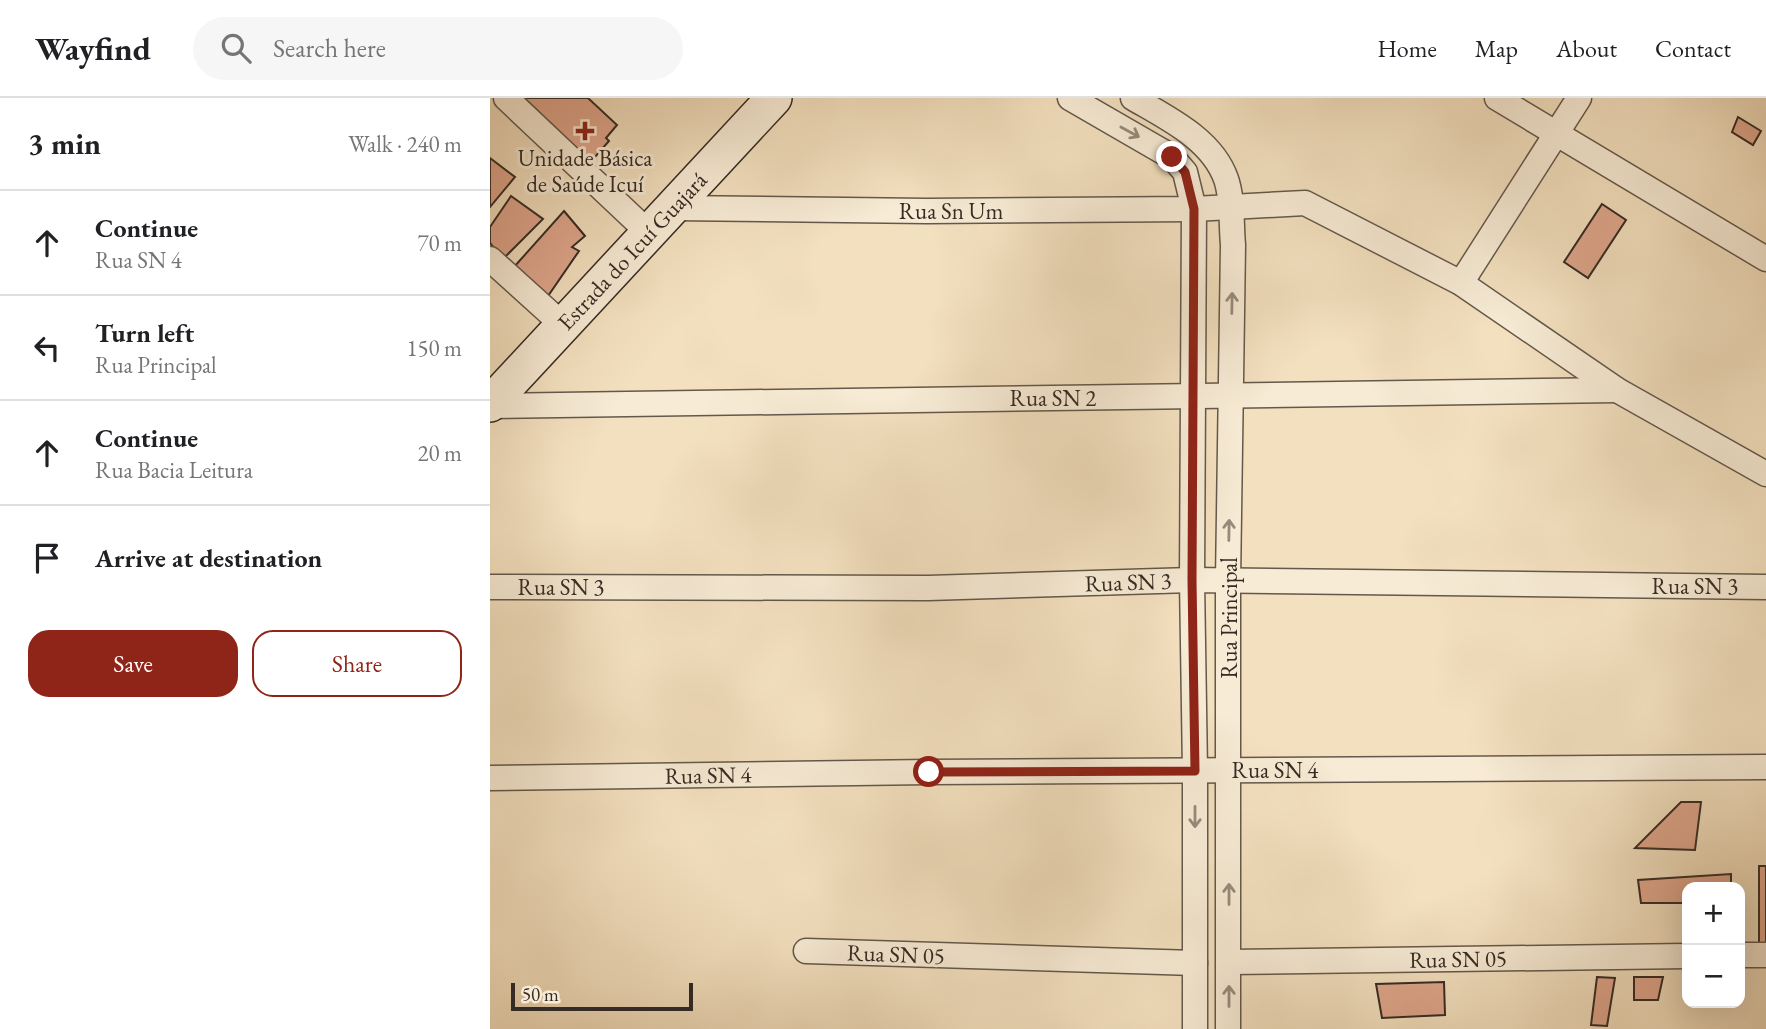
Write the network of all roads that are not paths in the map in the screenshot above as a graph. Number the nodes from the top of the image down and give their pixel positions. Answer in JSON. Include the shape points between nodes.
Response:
{"nodes":[{"id":1,"x":506,"y":98,"type":"edge"},
{"id":2,"x":774,"y":98,"type":"edge"},
{"id":3,"x":1070,"y":98,"type":"edge"},
{"id":4,"x":1133,"y":98,"type":"edge"},
{"id":5,"x":1497,"y":98,"type":"edge"},
{"id":6,"x":1579,"y":98,"type":"edge"},
{"id":7,"x":1557,"y":133,"type":"junction"},
{"id":8,"x":673,"y":208,"type":"junction"},
{"id":9,"x":1230,"y":208,"type":"junction"},
{"id":10,"x":1194,"y":209,"type":"junction"},
{"id":11,"x":649,"y":233,"type":"junction"},
{"id":12,"x":490,"y":259,"type":"edge"},
{"id":13,"x":1766,"y":259,"type":"edge"},
{"id":14,"x":1461,"y":283,"type":"junction"},
{"id":15,"x":563,"y":325,"type":"junction"},
{"id":16,"x":1617,"y":390,"type":"junction"},
{"id":17,"x":1231,"y":395,"type":"junction"},
{"id":18,"x":1193,"y":396,"type":"junction"},
{"id":19,"x":490,"y":405,"type":"edge"},
{"id":20,"x":1766,"y":474,"type":"edge"},
{"id":21,"x":1192,"y":580,"type":"junction"},
{"id":22,"x":1228,"y":581,"type":"junction"},
{"id":23,"x":490,"y":587,"type":"edge"},
{"id":24,"x":1766,"y":587,"type":"edge"},
{"id":25,"x":1766,"y":767,"type":"edge"},
{"id":26,"x":1230,"y":770,"type":"junction"},
{"id":27,"x":1195,"y":771,"type":"junction"},
{"id":28,"x":490,"y":778,"type":"edge"},
{"id":29,"x":806,"y":951,"type":"dead end"},
{"id":30,"x":1745,"y":955,"type":"edge"},
{"id":31,"x":1766,"y":955,"type":"edge"},
{"id":32,"x":1682,"y":956,"type":"edge"},
{"id":33,"x":1229,"y":962,"type":"junction"},
{"id":34,"x":1195,"y":963,"type":"junction"},
{"id":35,"x":1195,"y":1029,"type":"edge"},
{"id":36,"x":1228,"y":1029,"type":"edge"}],
"edges":[{"from":1,"to":11,"type":"street"},
{"from":2,"to":8,"type":"street","name":"Estrada do Icuí Guajará"},
{"from":3,"to":10,"type":"street","name":"Rua Principal","one_way":true,"via":[[1172,157],[1185,172]]},
{"from":4,"to":9,"type":"street","name":"Rua Principal","via":[[1200,142],[1219,164]]},
{"from":5,"to":7,"type":"street"},
{"from":6,"to":7,"type":"street"},
{"from":7,"to":13,"type":"street"},
{"from":7,"to":14,"type":"street"},
{"from":8,"to":10,"type":"street","name":"Rua Sn Um"},
{"from":8,"to":11,"type":"street","name":"Estrada do Icuí Guajará"},
{"from":9,"to":10,"type":"street","name":"Rua Sn Um"},
{"from":9,"to":14,"type":"street","name":"Rua Sn Um","via":[[1306,203]]},
{"from":17,"to":9,"type":"street","name":"Rua Principal","one_way":true},
{"from":10,"to":18,"type":"street","name":"Rua Principal"},
{"from":11,"to":15,"type":"street","name":"Estrada do Icuí Guajará"},
{"from":12,"to":15,"type":"street"},
{"from":14,"to":16,"type":"street","name":"Rua Sn Um"},
{"from":15,"to":19,"type":"street","name":"Estrada do Icuí Guajará"},
{"from":16,"to":17,"type":"street","name":"Rua SN 2"},
{"from":16,"to":20,"type":"street","name":"Rua Sn Um"},
{"from":17,"to":18,"type":"street","name":"Rua SN 2"},
{"from":22,"to":17,"type":"street","name":"Rua Principal","one_way":true},
{"from":18,"to":19,"type":"street","name":"Rua SN 2"},
{"from":18,"to":21,"type":"street","name":"Rua Principal"},
{"from":21,"to":22,"type":"street","name":"Rua SN 3"},
{"from":21,"to":23,"type":"street","name":"Rua SN 3","via":[[928,588]]},
{"from":21,"to":27,"type":"street","name":"Rua Principal"},
{"from":22,"to":24,"type":"street","name":"Rua SN 3"},
{"from":22,"to":26,"type":"street","name":"Rua Principal"},
{"from":25,"to":26,"type":"street","name":"Rua SN 4"},
{"from":26,"to":27,"type":"street","name":"Rua SN 4"},
{"from":33,"to":26,"type":"street","name":"Rua Principal","one_way":true},
{"from":27,"to":28,"type":"street","name":"Rua SN 4"},
{"from":27,"to":34,"type":"street","name":"Rua Principal","one_way":true},
{"from":29,"to":34,"type":"street","name":"Rua SN 05"},
{"from":30,"to":31,"type":"street"},
{"from":32,"to":33,"type":"street","name":"Rua SN 05"},
{"from":36,"to":33,"type":"street","name":"Rua Principal","one_way":true},
{"from":34,"to":35,"type":"street","name":"Rua Principal"}]}
